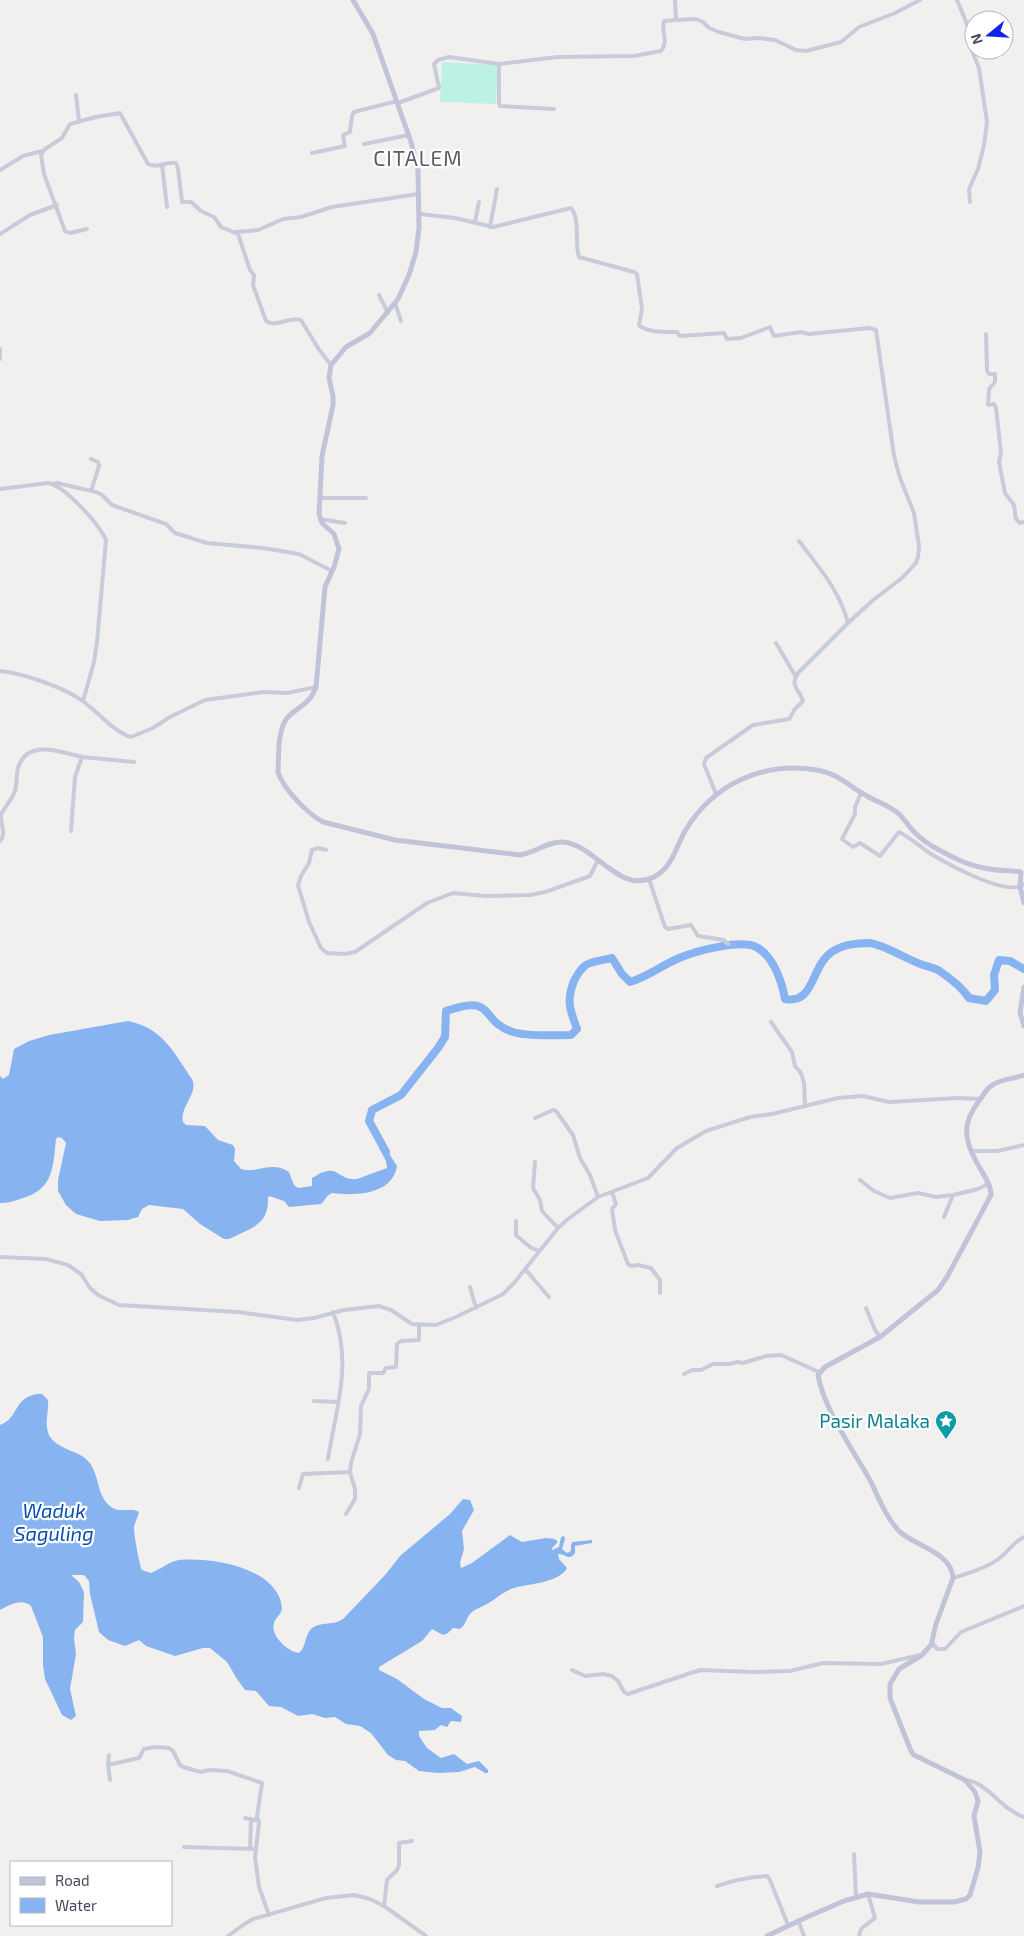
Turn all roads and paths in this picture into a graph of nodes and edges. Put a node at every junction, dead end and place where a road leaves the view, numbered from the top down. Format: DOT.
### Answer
graph roads {
  1 [pos="353,0"];
  2 [pos="675,0"];
  3 [pos="920,0"];
  4 [pos="957,0"];
  5 [pos="676,20"];
  6 [pos="499,64"];
  7 [pos="76,95"];
  8 [pos="398,102"];
  9 [pos="554,109"];
  10 [pos="79,121"];
  11 [pos="409,135"];
  12 [pos="364,144"];
  13 [pos="42,151"];
  14 [pos="312,153"];
  15 [pos="162,165"];
  16 [pos="0,170"];
  17 [pos="497,189"];
  18 [pos="418,194"];
  19 [pos="479,202"];
  20 [pos="970,202"];
  21 [pos="57,205"];
  22 [pos="168,207"];
  23 [pos="419,214"];
  24 [pos="475,222"];
  25 [pos="490,227"];
  26 [pos="87,230"];
  27 [pos="236,232"];
  28 [pos="0,234"];
  29 [pos="379,295"];
  30 [pos="395,303"];
  31 [pos="388,313"];
  32 [pos="402,321"];
  33 [pos="986,334"];
  34 [pos="0,349"];
  35 [pos="0,359"];
  36 [pos="330,365"];
  37 [pos="91,459"];
  38 [pos="54,484"];
  39 [pos="0,489"];
  40 [pos="92,491"];
  41 [pos="320,498"];
  42 [pos="366,498"];
  43 [pos="320,520"];
  44 [pos="1024,522"];
  45 [pos="344,523"];
  46 [pos="799,541"];
  47 [pos="332,571"];
  48 [pos="848,623"];
  49 [pos="776,643"];
  50 [pos="0,671"];
  51 [pos="796,677"];
  52 [pos="316,687"];
  53 [pos="83,701"];
  54 [pos="82,757"];
  55 [pos="134,762"];
  56 [pos="861,793"];
  57 [pos="716,794"];
  58 [pos="71,830"];
  59 [pos="0,841"];
  60 [pos="326,850"];
  61 [pos="598,860"];
  62 [pos="1024,866"];
  63 [pos="1021,872"];
  64 [pos="649,879"];
  65 [pos="1022,886"];
  66 [pos="1024,903"];
  67 [pos="728,944"];
  68 [pos="1024,987"];
  69 [pos="771,1022"];
  70 [pos="1024,1026"];
  71 [pos="1024,1075"];
  72 [pos="980,1099"];
  73 [pos="805,1105"];
  74 [pos="535,1118"];
  75 [pos="1024,1145"];
  76 [pos="971,1151"];
  77 [pos="535,1162"];
  78 [pos="860,1180"];
  79 [pos="988,1184"];
  80 [pos="612,1192"];
  81 [pos="953,1195"];
  82 [pos="598,1197"];
  83 [pos="944,1217"];
  84 [pos="516,1221"];
  85 [pos="558,1228"];
  86 [pos="540,1251"];
  87 [pos="0,1257"];
  88 [pos="526,1269"];
  89 [pos="470,1287"];
  90 [pos="660,1292"];
  91 [pos="549,1297"];
  92 [pos="476,1308"];
  93 [pos="866,1308"];
  94 [pos="333,1312"];
  95 [pos="419,1326"];
  96 [pos="880,1337"];
  97 [pos="819,1372"];
  98 [pos="684,1374"];
  99 [pos="314,1401"];
  100 [pos="338,1402"];
  101 [pos="328,1459"];
  102 [pos="350,1472"];
  103 [pos="299,1488"];
  104 [pos="346,1514"];
  105 [pos="1024,1537"];
  106 [pos="953,1578"];
  107 [pos="1024,1606"];
  108 [pos="932,1642"];
  109 [pos="922,1655"];
  110 [pos="572,1670"];
  111 [pos="109,1755"];
  112 [pos="108,1765"];
  113 [pos="110,1780"];
  114 [pos="965,1780"];
  115 [pos="1024,1817"];
  116 [pos="245,1818"];
  117 [pos="251,1819"];
  118 [pos="258,1820"];
  119 [pos="412,1841"];
  120 [pos="184,1847"];
  121 [pos="253,1849"];
  122 [pos="854,1854"];
  123 [pos="717,1886"];
  124 [pos="868,1894"];
  125 [pos="856,1897"];
  126 [pos="384,1906"];
  127 [pos="269,1915"];
  128 [pos="798,1920"];
  129 [pos="788,1925"];
  130 [pos="228,1936"];
  131 [pos="426,1936"];
  132 [pos="767,1936"];
  133 [pos="804,1936"];
  134 [pos="859,1936"];
  1 -- 8 [label="main road"];
  2 -- 5 [label="street"];
  3 -- 5 [label="street"];
  4 -- 20 [label="street"];
  5 -- 6 [label="street"];
  6 -- 8 [label="street"];
  6 -- 9 [label="street"];
  7 -- 10 [label="street"];
  8 -- 11 [label="main road"];
  8 -- 14 [label="street"];
  10 -- 13 [label="street"];
  10 -- 15 [label="street"];
  11 -- 12 [label="street"];
  11 -- 18 [label="main road"];
  13 -- 16 [label="street"];
  13 -- 21 [label="street"];
  15 -- 22 [label="street"];
  15 -- 27 [label="street"];
  17 -- 25 [label="street"];
  18 -- 23 [label="main road"];
  18 -- 27 [label="street"];
  19 -- 24 [label="street"];
  21 -- 26 [label="street"];
  21 -- 28 [label="street"];
  23 -- 24 [label="street"];
  23 -- 30 [label="main road"];
  24 -- 25 [label="street"];
  25 -- 48 [label="street"];
  27 -- 36 [label="street"];
  29 -- 31 [label="street"];
  30 -- 31 [label="main road"];
  30 -- 32 [label="street"];
  31 -- 36 [label="main road"];
  33 -- 44 [label="street"];
  34 -- 35 [label="street"];
  36 -- 41 [label="main road"];
  37 -- 40 [label="street"];
  38 -- 39 [label="street"];
  38 -- 40 [label="street"];
  38 -- 53 [label="street"];
  40 -- 47 [label="street"];
  41 -- 42 [label="street"];
  41 -- 43 [label="main road"];
  43 -- 45 [label="street"];
  43 -- 47 [label="main road"];
  46 -- 48 [label="street"];
  47 -- 52 [label="main road"];
  48 -- 51 [label="street"];
  49 -- 51 [label="street"];
  50 -- 53 [label="street"];
  51 -- 57 [label="street"];
  52 -- 53 [label="street"];
  52 -- 61 [label="main road"];
  54 -- 55 [label="street"];
  54 -- 58 [label="street"];
  54 -- 59 [label="street"];
  56 -- 57 [label="main road"];
  56 -- 63 [label="main road"];
  56 -- 65 [label="street"];
  57 -- 64 [label="main road"];
  60 -- 61 [label="street"];
  61 -- 64 [label="main road"];
  62 -- 63 [label="street"];
  63 -- 65 [label="main road"];
  64 -- 67 [label="street"];
  65 -- 66 [label="main road"];
  68 -- 70 [label="main road"];
  69 -- 73 [label="street"];
  71 -- 72 [label="main road"];
  72 -- 73 [label="street"];
  72 -- 76 [label="main road"];
  73 -- 80 [label="street"];
  74 -- 82 [label="street"];
  75 -- 76 [label="street"];
  76 -- 79 [label="main road"];
  77 -- 85 [label="street"];
  78 -- 81 [label="street"];
  79 -- 81 [label="street"];
  79 -- 96 [label="main road"];
  80 -- 82 [label="street"];
  80 -- 90 [label="street"];
  81 -- 83 [label="street"];
  82 -- 85 [label="street"];
  84 -- 86 [label="street"];
  85 -- 86 [label="street"];
  86 -- 88 [label="street"];
  87 -- 94 [label="street"];
  88 -- 91 [label="street"];
  88 -- 92 [label="street"];
  89 -- 92 [label="street"];
  92 -- 95 [label="street"];
  93 -- 96 [label="street"];
  94 -- 95 [label="street"];
  94 -- 100 [label="street"];
  95 -- 102 [label="street"];
  96 -- 97 [label="main road"];
  97 -- 98 [label="street"];
  97 -- 106 [label="main road"];
  99 -- 100 [label="street"];
  100 -- 101 [label="street"];
  102 -- 103 [label="street"];
  102 -- 104 [label="street"];
  105 -- 106 [label="street"];
  106 -- 108 [label="main road"];
  107 -- 108 [label="street"];
  108 -- 109 [label="main road"];
  109 -- 110 [label="street"];
  109 -- 114 [label="main road"];
  111 -- 112 [label="street"];
  112 -- 113 [label="street"];
  112 -- 118 [label="street"];
  114 -- 115 [label="street"];
  114 -- 124 [label="main road"];
  116 -- 117 [label="street"];
  117 -- 118 [label="street"];
  117 -- 121 [label="street"];
  118 -- 121 [label="street"];
  119 -- 126 [label="street"];
  120 -- 121 [label="street"];
  121 -- 127 [label="street"];
  122 -- 125 [label="street"];
  123 -- 129 [label="street"];
  124 -- 125 [label="main road"];
  124 -- 134 [label="street"];
  125 -- 128 [label="main road"];
  126 -- 127 [label="street"];
  126 -- 131 [label="street"];
  127 -- 130 [label="street"];
  128 -- 129 [label="main road"];
  128 -- 133 [label="street"];
  129 -- 132 [label="main road"];
}
